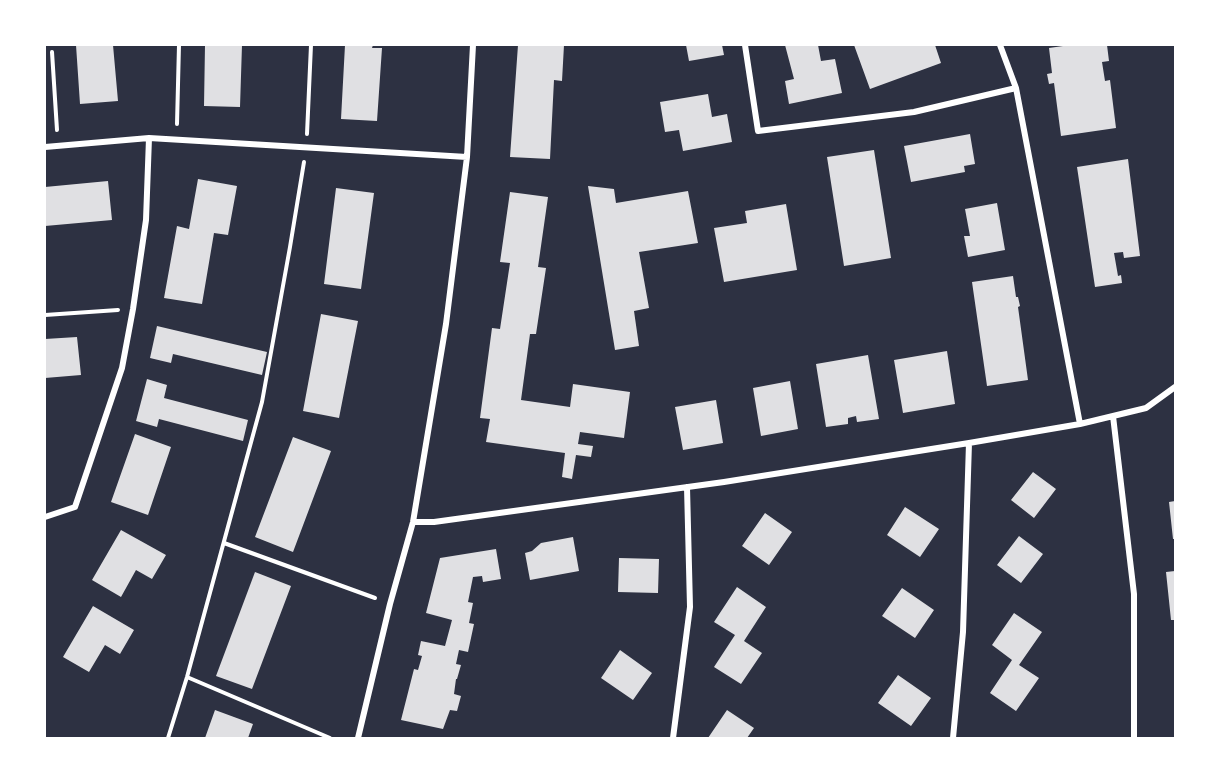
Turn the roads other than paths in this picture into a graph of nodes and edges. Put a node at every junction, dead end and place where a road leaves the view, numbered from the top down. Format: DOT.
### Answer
graph roads {
  1 [pos="473,45"];
  2 [pos="745,45"];
  3 [pos="1000,45"];
  4 [pos="1016,88"];
  5 [pos="150,138"];
  6 [pos="45,147"];
  7 [pos="467,158"];
  8 [pos="1175,387"];
  9 [pos="1113,416"];
  10 [pos="1080,424"];
  11 [pos="969,443"];
  12 [pos="687,487"];
  13 [pos="45,517"];
  14 [pos="413,522"];
  15 [pos="358,738"];
  16 [pos="673,738"];
  17 [pos="953,738"];
  18 [pos="1134,738"];
  1 -- 7 [label="street"];
  2 -- 4 [label="street"];
  3 -- 4 [label="street"];
  4 -- 10 [label="street"];
  5 -- 6 [label="street"];
  5 -- 7 [label="street"];
  5 -- 13 [label="street"];
  7 -- 14 [label="street"];
  8 -- 9 [label="street"];
  9 -- 10 [label="street"];
  9 -- 18 [label="street"];
  10 -- 11 [label="street"];
  11 -- 12 [label="street"];
  11 -- 17 [label="street"];
  12 -- 14 [label="street"];
  12 -- 16 [label="street"];
  14 -- 15 [label="street"];
}
